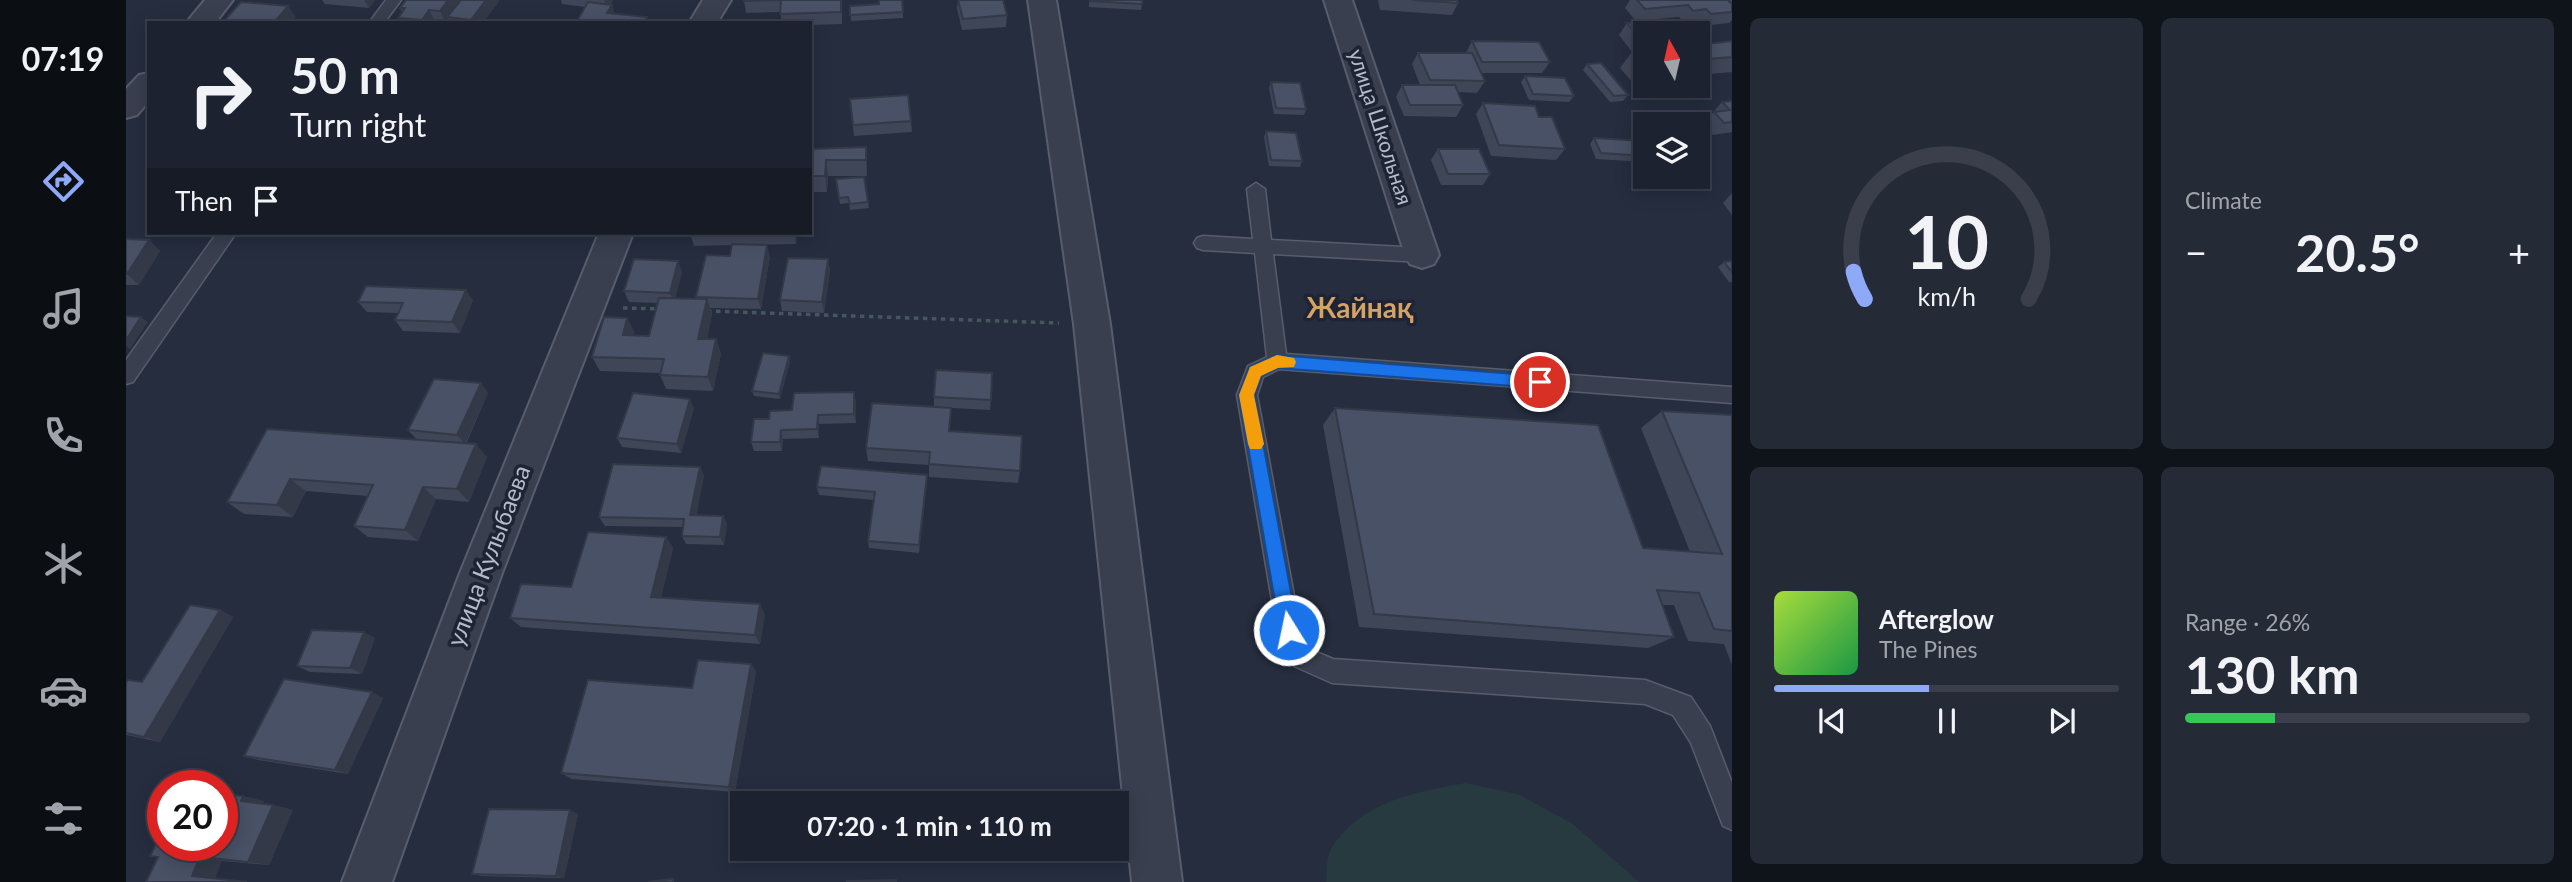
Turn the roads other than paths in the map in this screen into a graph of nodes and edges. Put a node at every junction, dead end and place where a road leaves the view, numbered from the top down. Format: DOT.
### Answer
graph roads {
  1 [pos="219,0"];
  2 [pos="394,0"];
  3 [pos="717,0"];
  4 [pos="1042,0"];
  5 [pos="1338,0"];
  6 [pos="202,21"];
  7 [pos="378,21"];
  8 [pos="704,21"];
  9 [pos="147,84"];
  10 [pos="126,108"];
  11 [pos="1256,190"];
  12 [pos="226,235"];
  13 [pos="615,235"];
  14 [pos="1203,243"];
  15 [pos="1265,246"];
  16 [pos="1422,254"];
  17 [pos="1277,362"];
  18 [pos="126,376"];
  19 [pos="1732,395"];
  20 [pos="1732,817"];
  21 [pos="367,882"];
  22 [pos="1157,882"];
  1 -- 6 [label="street"];
  2 -- 7 [label="lane"];
  3 -- 8 [label="street"];
  4 -- 22 [label="street"];
  5 -- 16 [label="street, улица Школьная"];
  9 -- 10 [label="street"];
  11 -- 15 [label="lane"];
  12 -- 18 [label="lane"];
  13 -- 21 [label="street, улица Кулыбаева"];
  14 -- 15 [label="lane"];
  15 -- 16 [label="lane"];
  15 -- 17 [label="lane"];
  17 -- 19 [label="lane"];
  17 -- 20 [label="lane"];
}
